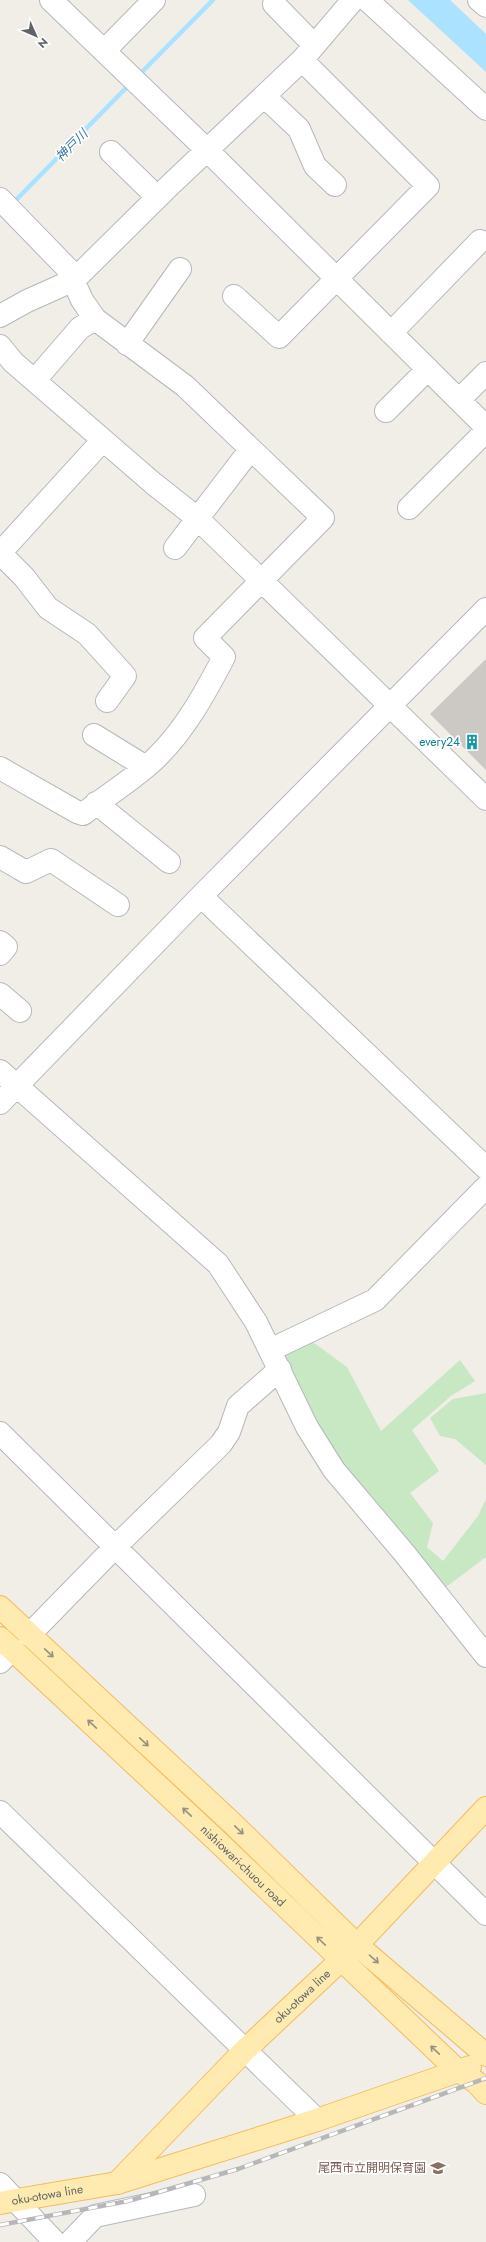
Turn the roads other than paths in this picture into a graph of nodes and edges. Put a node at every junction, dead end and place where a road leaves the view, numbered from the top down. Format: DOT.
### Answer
graph roads {
  1 [pos="51,0"];
  2 [pos="154,0"];
  3 [pos="353,0"];
  4 [pos="367,0"];
  5 [pos="479,0"];
  6 [pos="274,4"];
  7 [pos="486,6"];
  8 [pos="104,51"];
  9 [pos="308,52"];
  10 [pos="264,96"];
  11 [pos="486,109"];
  12 [pos="207,150"];
  13 [pos="111,152"];
  14 [pos="336,185"];
  15 [pos="157,197"];
  16 [pos="0,199"];
  17 [pos="480,241"];
  18 [pos="180,269"];
  19 [pos="337,279"];
  20 [pos="74,280"];
  21 [pos="234,296"];
  22 [pos="0,316"];
  23 [pos="95,319"];
  24 [pos="391,332"];
  25 [pos="127,344"];
  26 [pos="0,346"];
  27 [pos="428,369"];
  28 [pos="486,373"];
  29 [pos="34,380"];
  30 [pos="459,400"];
  31 [pos="386,411"];
  32 [pos="486,427"];
  33 [pos="486,431"];
  34 [pos="103,440"];
  35 [pos="250,450"];
  36 [pos="409,508"];
  37 [pos="197,518"];
  38 [pos="175,548"];
  39 [pos="0,553"];
  40 [pos="263,580"];
  41 [pos="486,610"];
  42 [pos="107,701"];
  43 [pos="391,707"];
  44 [pos="94,735"];
  45 [pos="146,766"];
  46 [pos="0,768"];
  47 [pos="486,798"];
  48 [pos="96,804"];
  49 [pos="0,857"];
  50 [pos="169,862"];
  51 [pos="202,896"];
  52 [pos="118,905"];
  53 [pos="0,942"];
  54 [pos="0,954"];
  55 [pos="0,994"];
  56 [pos="20,1011"];
  57 [pos="0,1071"];
  58 [pos="17,1086"];
  59 [pos="0,1103"];
  60 [pos="486,1168"];
  61 [pos="486,1188"];
  62 [pos="270,1350"];
  63 [pos="280,1370"];
  64 [pos="0,1433"];
  65 [pos="115,1547"];
  66 [pos="0,1607"];
  67 [pos="29,1636"];
  68 [pos="4,1650"];
  69 [pos="486,1656"];
  70 [pos="486,1808"];
  71 [pos="0,1812"];
  72 [pos="433,1864"];
  73 [pos="486,1914"];
  74 [pos="357,1945"];
  75 [pos="341,1960"];
  76 [pos="245,2050"];
  77 [pos="486,2055"];
  78 [pos="486,2062"];
  79 [pos="457,2070"];
  80 [pos="486,2093"];
  81 [pos="316,2120"];
  82 [pos="118,2183"];
  83 [pos="0,2184"];
  84 [pos="194,2195"];
  85 [pos="8,2201"];
  86 [pos="48,2239"];
  87 [pos="70,2242"];
  1 -- 8 [label="street"];
  2 -- 8 [label="street"];
  3 -- 9 [label="street"];
  4 -- 11 [label="street"];
  5 -- 7 [label="street"];
  6 -- 9 [label="street"];
  8 -- 12 [label="street"];
  9 -- 10 [label="street"];
  9 -- 19 [label="street"];
  10 -- 12 [label="street"];
  10 -- 14 [label="street"];
  12 -- 15 [label="street"];
  12 -- 19 [label="street"];
  13 -- 15 [label="street"];
  15 -- 20 [label="street"];
  16 -- 20 [label="street"];
  17 -- 24 [label="street"];
  18 -- 25 [label="street"];
  19 -- 21 [label="street"];
  19 -- 24 [label="street"];
  20 -- 22 [label="street"];
  20 -- 23 [label="street"];
  23 -- 25 [label="street"];
  23 -- 29 [label="street"];
  24 -- 27 [label="street"];
  25 -- 35 [label="street"];
  26 -- 29 [label="street"];
  27 -- 30 [label="street"];
  27 -- 31 [label="street"];
  28 -- 30 [label="street"];
  29 -- 34 [label="street"];
  30 -- 32 [label="street"];
  33 -- 36 [label="street"];
  34 -- 37 [label="street"];
  34 -- 39 [label="street"];
  35 -- 37 [label="street"];
  35 -- 40 [label="street"];
  37 -- 38 [label="street"];
  37 -- 40 [label="street"];
  39 -- 42 [label="street"];
  40 -- 43 [label="street"];
  40 -- 45 [label="street"];
  41 -- 43 [label="street"];
  43 -- 47 [label="street"];
  43 -- 51 [label="street"];
  44 -- 45 [label="street"];
  45 -- 48 [label="street"];
  46 -- 48 [label="street"];
  48 -- 50 [label="street"];
  49 -- 52 [label="street"];
  51 -- 58 [label="street"];
  51 -- 60 [label="street"];
  53 -- 54 [label="street"];
  55 -- 56 [label="street"];
  57 -- 58 [label="street"];
  58 -- 59 [label="street"];
  58 -- 62 [label="street"];
  61 -- 62 [label="street"];
  62 -- 63 [label="street"];
  63 -- 65 [label="street"];
  63 -- 69 [label="street"];
  64 -- 65 [label="street"];
  65 -- 67 [label="street"];
  65 -- 72 [label="street"];
  66 -- 67 [label="main road, nishiowari-chuou road"];
  67 -- 74 [label="main road, nishiowari-chuou road, one-way"];
  75 -- 68 [label="main road, nishiowari-chuou road, one-way"];
  70 -- 72 [label="main road, oku-otowa line"];
  71 -- 76 [label="street"];
  72 -- 73 [label="street"];
  72 -- 74 [label="main road, oku-otowa line"];
  74 -- 75 [label="main road, oku-otowa line"];
  74 -- 77 [label="main road, nishiowari-chuou road, one-way"];
  75 -- 76 [label="main road, oku-otowa line"];
  79 -- 75 [label="main road, nishiowari-chuou road, one-way"];
  76 -- 81 [label="street"];
  76 -- 82 [label="main road, oku-otowa line"];
  78 -- 79 [label="main road, oku-otowa line"];
  79 -- 80 [label="main road, nishiowari-chuou road"];
  79 -- 81 [label="main road, oku-otowa line"];
  81 -- 82 [label="main road, oku-otowa line"];
  82 -- 85 [label="main road, oku-otowa line"];
  83 -- 85 [label="street"];
  84 -- 87 [label="street"];
  85 -- 86 [label="street"];
}
